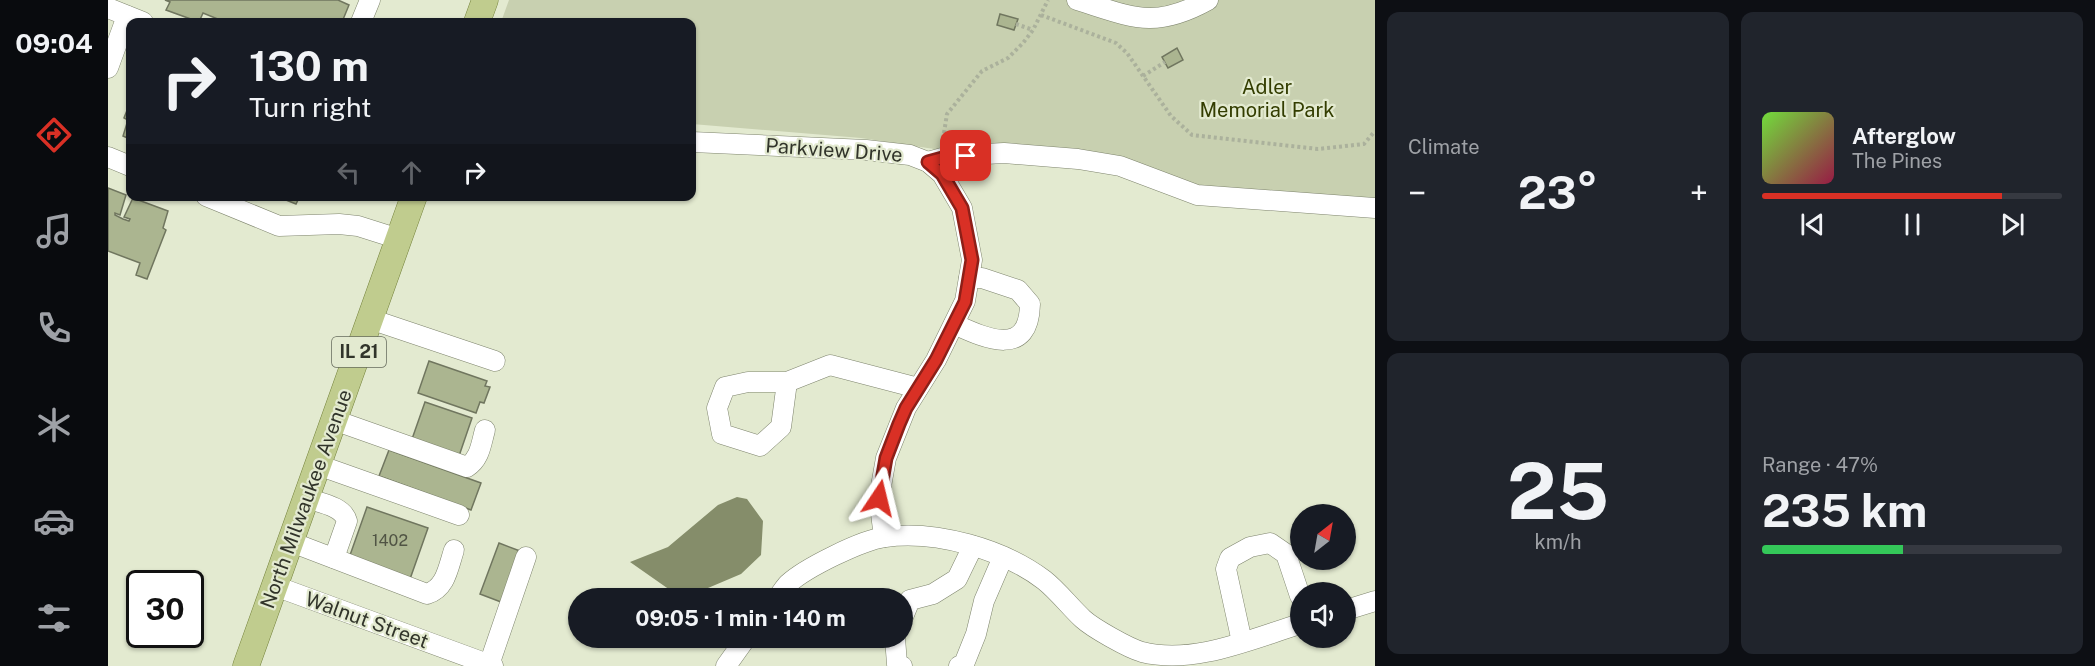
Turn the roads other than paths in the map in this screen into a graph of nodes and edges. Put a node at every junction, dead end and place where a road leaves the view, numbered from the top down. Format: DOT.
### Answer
graph roads {
  1 [pos="370,0"];
  2 [pos="485,0"];
  3 [pos="1077,0"];
  4 [pos="1208,0"];
  5 [pos="108,8"];
  6 [pos="133,18"];
  7 [pos="363,18"];
  8 [pos="478,18"];
  9 [pos="126,35"];
  10 [pos="108,68"];
  11 [pos="696,141"];
  12 [pos="108,157"];
  13 [pos="928,162"];
  14 [pos="126,164"];
  15 [pos="219,201"];
  16 [pos="412,201"];
  17 [pos="1375,207"];
  18 [pos="399,239"];
  19 [pos="969,278"];
  20 [pos="370,319"];
  21 [pos="954,324"];
  22 [pos="495,361"];
  23 [pos="787,382"];
  24 [pos="918,388"];
  25 [pos="334,420"];
  26 [pos="485,430"];
  27 [pos="318,465"];
  28 [pos="306,498"];
  29 [pos="459,515"];
  30 [pos="884,537"];
  31 [pos="291,542"];
  32 [pos="974,546"];
  33 [pos="454,550"];
  34 [pos="526,557"];
  35 [pos="1003,557"];
  36 [pos="334,558"];
  37 [pos="1295,582"];
  38 [pos="275,586"];
  39 [pos="785,588"];
  40 [pos="913,599"];
  41 [pos="1375,601"];
  42 [pos="1356,607"];
  43 [pos="1290,627"];
  44 [pos="1242,642"];
  45 [pos="739,648"];
  46 [pos="896,648"];
  47 [pos="1149,660"];
  48 [pos="489,665"];
  49 [pos="246,666"];
  50 [pos="726,666"];
  51 [pos="902,666"];
  52 [pos="959,666"];
  1 -- 7 [label="street"];
  2 -- 8 [label="main road"];
  3 -- 4 [label="street"];
  5 -- 6 [label="street"];
  9 -- 10 [label="street"];
  11 -- 13 [label="street, Parkview Drive"];
  12 -- 14 [label="street"];
  13 -- 17 [label="street"];
  13 -- 19 [label="street, Parkview Drive"];
  15 -- 18 [label="street"];
  16 -- 18 [label="main road, North Milwaukee Avenue / IL 21"];
  18 -- 20 [label="main road, North Milwaukee Avenue / IL 21"];
  19 -- 21 [label="street, Parkview Drive"];
  19 -- 21 [label="street"];
  20 -- 22 [label="street"];
  20 -- 25 [label="main road, North Milwaukee Avenue / IL 21"];
  21 -- 24 [label="street, Parkview Drive"];
  23 -- 24 [label="street"];
  24 -- 30 [label="street, Parkview Drive"];
  25 -- 26 [label="street"];
  25 -- 27 [label="main road, North Milwaukee Avenue / IL 21"];
  27 -- 28 [label="main road, North Milwaukee Avenue / IL 21"];
  27 -- 29 [label="street"];
  28 -- 31 [label="main road, North Milwaukee Avenue / IL 21"];
  28 -- 36 [label="street"];
  30 -- 32 [label="street"];
  30 -- 39 [label="street"];
  31 -- 36 [label="street"];
  31 -- 38 [label="main road, North Milwaukee Avenue / IL 21"];
  32 -- 35 [label="street"];
  32 -- 40 [label="street"];
  33 -- 36 [label="street"];
  34 -- 48 [label="street"];
  35 -- 47 [label="street"];
  35 -- 52 [label="street"];
  37 -- 44 [label="street"];
  38 -- 48 [label="street, Walnut Street"];
  38 -- 49 [label="main road, North Milwaukee Avenue / IL 21"];
  41 -- 42 [label="street"];
  43 -- 44 [label="street"];
  44 -- 47 [label="street"];
  45 -- 50 [label="street"];
  46 -- 51 [label="street"];
}
